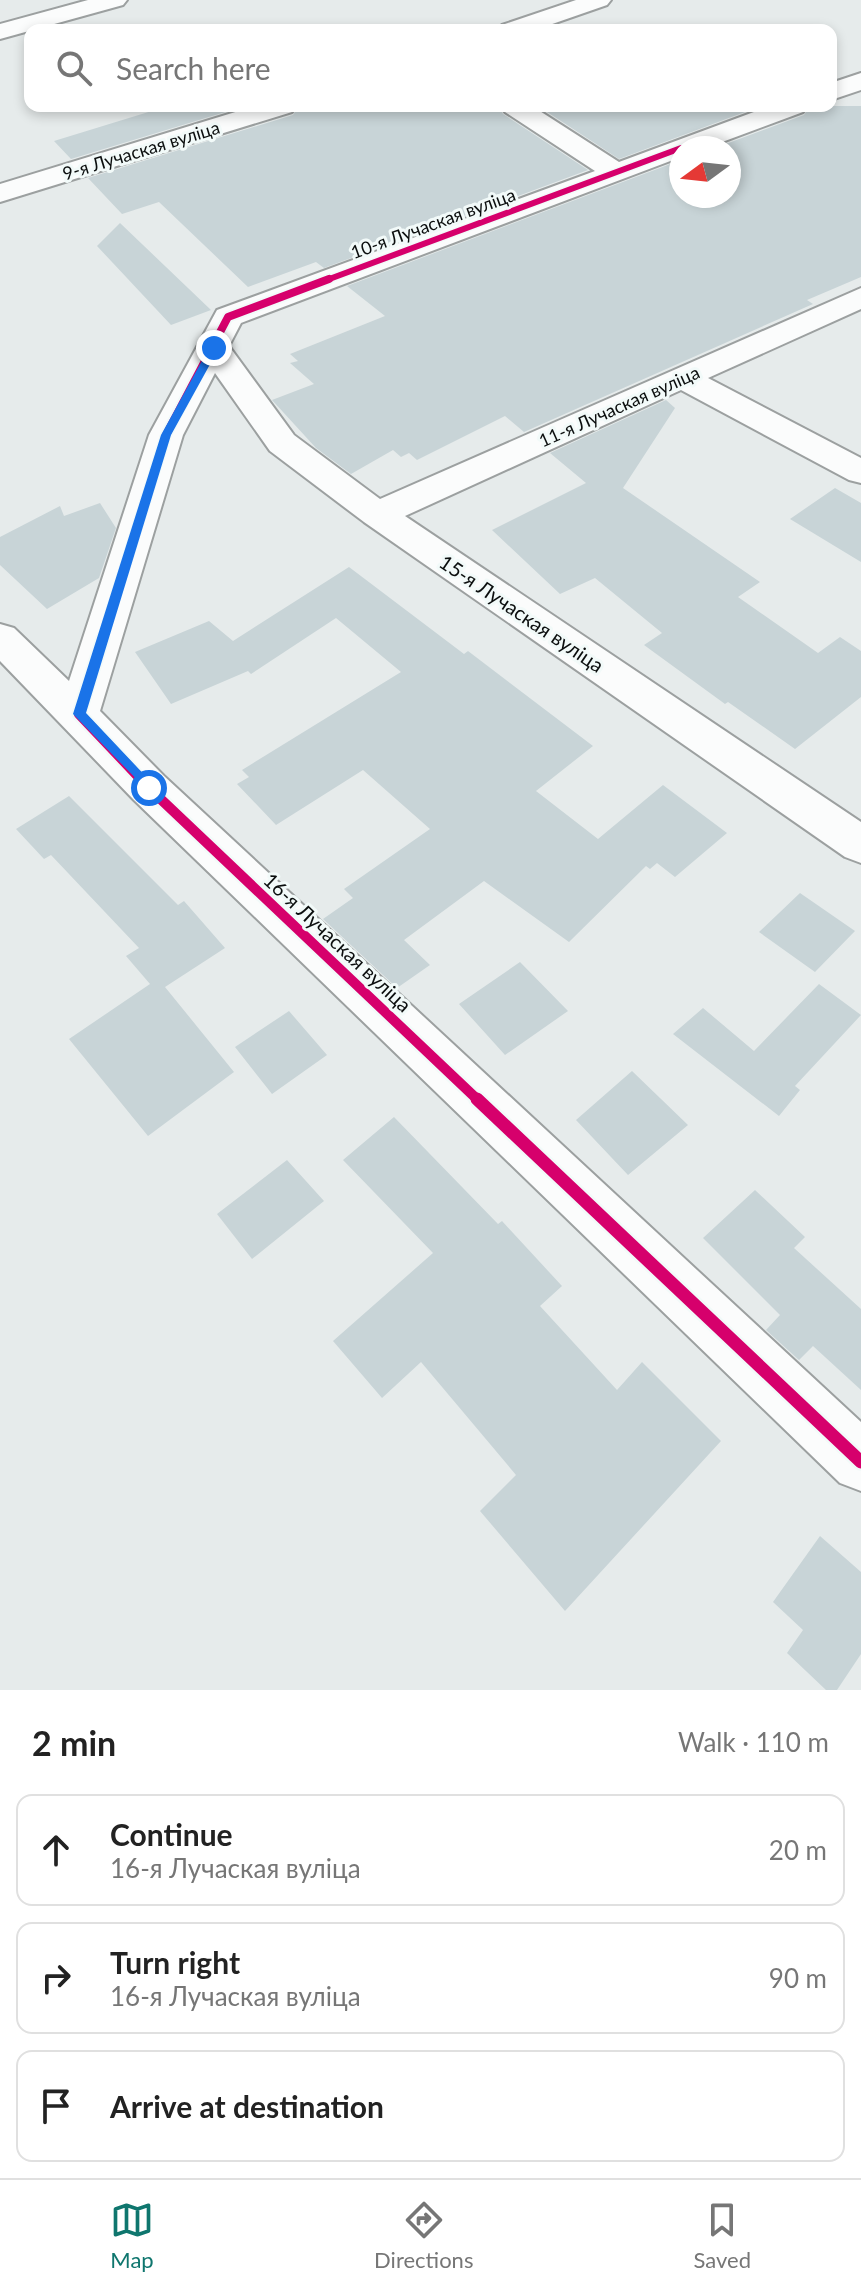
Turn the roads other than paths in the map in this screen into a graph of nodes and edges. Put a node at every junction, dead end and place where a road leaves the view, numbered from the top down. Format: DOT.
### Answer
graph roads {
  1 [pos="115,0"];
  2 [pos="599,0"];
  3 [pos="29,24"];
  4 [pos="529,24"];
  5 [pos="24,25"];
  6 [pos="0,32"];
  7 [pos="861,81"];
  8 [pos="837,90"];
  9 [pos="263,112"];
  10 [pos="523,112"];
  11 [pos="778,112"];
  12 [pos="713,136"];
  13 [pos="669,152"];
  14 [pos="616,172"];
  15 [pos="0,193"];
  16 [pos="861,297"];
  17 [pos="214,348"];
  18 [pos="683,378"];
  19 [pos="861,472"];
  20 [pos="377,514"];
  21 [pos="0,638"];
  22 [pos="79,714"];
  23 [pos="861,845"];
  24 [pos="861,1462"];
  1 -- 3 [label="street"];
  2 -- 4 [label="street"];
  5 -- 6 [label="street"];
  7 -- 8 [label="street"];
  9 -- 15 [label="street, 9-я Лучаская вуліца"];
  10 -- 14 [label="street"];
  11 -- 12 [label="street, 10-я Лучаская вуліца"];
  13 -- 14 [label="street, 10-я Лучаская вуліца"];
  14 -- 17 [label="street, 10-я Лучаская вуліца"];
  16 -- 18 [label="street, 11-я Лучаская вуліца"];
  17 -- 20 [label="street, 15-я Лучаская вуліца"];
  17 -- 22 [label="street"];
  18 -- 19 [label="street"];
  18 -- 20 [label="street, 11-я Лучаская вуліца"];
  20 -- 23 [label="street, 15-я Лучаская вуліца"];
  21 -- 22 [label="street, 16-я Лучаская вуліца"];
  22 -- 24 [label="street, 16-я Лучаская вуліца"];
}
